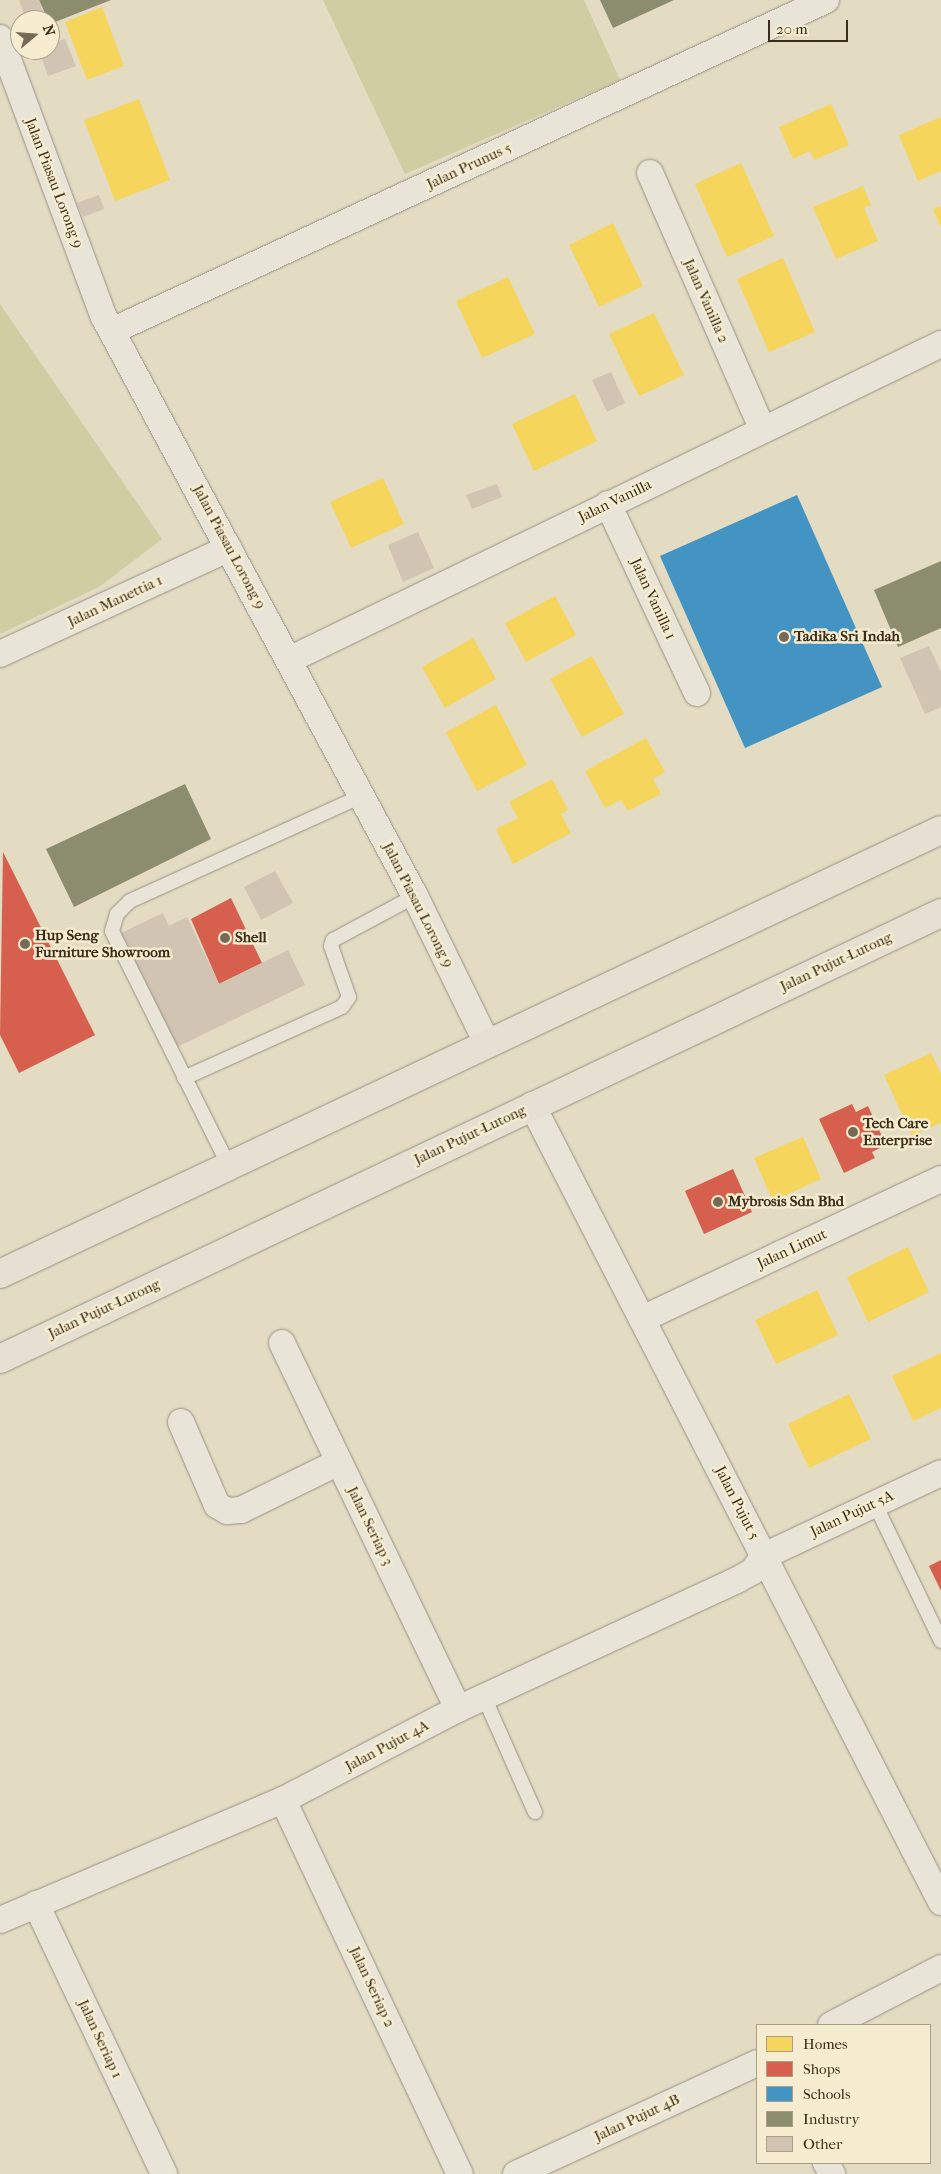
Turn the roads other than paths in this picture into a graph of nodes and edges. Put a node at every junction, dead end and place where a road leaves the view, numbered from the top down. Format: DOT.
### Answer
graph roads {
  1 [pos="826,0"];
  2 [pos="0,38"];
  3 [pos="650,173"];
  4 [pos="112,332"];
  5 [pos="941,344"];
  6 [pos="762,428"];
  7 [pos="608,504"];
  8 [pos="230,548"];
  9 [pos="0,654"];
  10 [pos="290,660"];
  11 [pos="697,693"];
  12 [pos="362,796"];
  13 [pos="941,830"];
  14 [pos="415,896"];
  15 [pos="941,913"];
  16 [pos="487,1043"];
  17 [pos="184,1078"];
  18 [pos="532,1105"];
  19 [pos="228,1164"];
  20 [pos="941,1179"];
  21 [pos="0,1274"];
  22 [pos="642,1319"];
  23 [pos="282,1344"];
  24 [pos="0,1358"];
  25 [pos="181,1422"];
  26 [pos="339,1462"];
  27 [pos="941,1473"];
  28 [pos="875,1504"];
  29 [pos="764,1556"];
  30 [pos="941,1641"];
  31 [pos="484,1697"];
  32 [pos="458,1709"];
  33 [pos="283,1800"];
  34 [pos="535,1812"];
  35 [pos="941,1902"];
  36 [pos="36,1904"];
  37 [pos="0,1920"];
  38 [pos="941,1968"];
  39 [pos="833,2024"];
  40 [pos="756,2063"];
  41 [pos="164,2174"];
  42 [pos="460,2174"];
  43 [pos="516,2174"];
  1 -- 4 [label="street, Jalan Prunus 5"];
  2 -- 4 [label="street, Jalan Piasau Lorong 9"];
  3 -- 6 [label="street, Jalan Vanilla 2"];
  4 -- 8 [label="street, Jalan Piasau Lorong 9"];
  5 -- 6 [label="street, Jalan Vanilla"];
  6 -- 7 [label="street, Jalan Vanilla"];
  7 -- 10 [label="street, Jalan Vanilla"];
  7 -- 11 [label="street, Jalan Vanilla 1"];
  8 -- 9 [label="street, Jalan Manettia 1"];
  8 -- 10 [label="street, Jalan Piasau Lorong 9"];
  10 -- 12 [label="street, Jalan Piasau Lorong 9"];
  12 -- 14 [label="street, Jalan Piasau Lorong 9"];
  12 -- 17 [label="lane"];
  13 -- 16 [label="highway"];
  14 -- 16 [label="street, Jalan Piasau Lorong 9"];
  14 -- 17 [label="lane"];
  15 -- 18 [label="highway, Jalan Pujut-Lutong"];
  16 -- 19 [label="highway"];
  17 -- 19 [label="lane"];
  18 -- 22 [label="street, Jalan Pujut 5"];
  18 -- 24 [label="highway, Jalan Pujut-Lutong"];
  19 -- 21 [label="highway"];
  20 -- 22 [label="street, Jalan Limut"];
  22 -- 29 [label="street, Jalan Pujut 5"];
  23 -- 26 [label="street, Jalan Seriap 3"];
  25 -- 26 [label="street"];
  26 -- 32 [label="street, Jalan Seriap 3"];
  27 -- 28 [label="street, Jalan Pujut 5A"];
  28 -- 29 [label="street, Jalan Pujut 5A"];
  28 -- 30 [label="lane"];
  29 -- 31 [label="street, Jalan Pujut 4A"];
  29 -- 35 [label="street, Jalan Pujut 5"];
  31 -- 32 [label="street, Jalan Pujut 4A"];
  31 -- 34 [label="lane"];
  32 -- 33 [label="street, Jalan Pujut 4A"];
  33 -- 36 [label="street, Jalan Pujut 4A"];
  33 -- 42 [label="street, Jalan Seriap 2"];
  36 -- 37 [label="street, Jalan Pujut 4A"];
  36 -- 41 [label="street, Jalan Seriap 1"];
  38 -- 39 [label="street"];
  40 -- 43 [label="street, Jalan Pujut 4B"];
}
